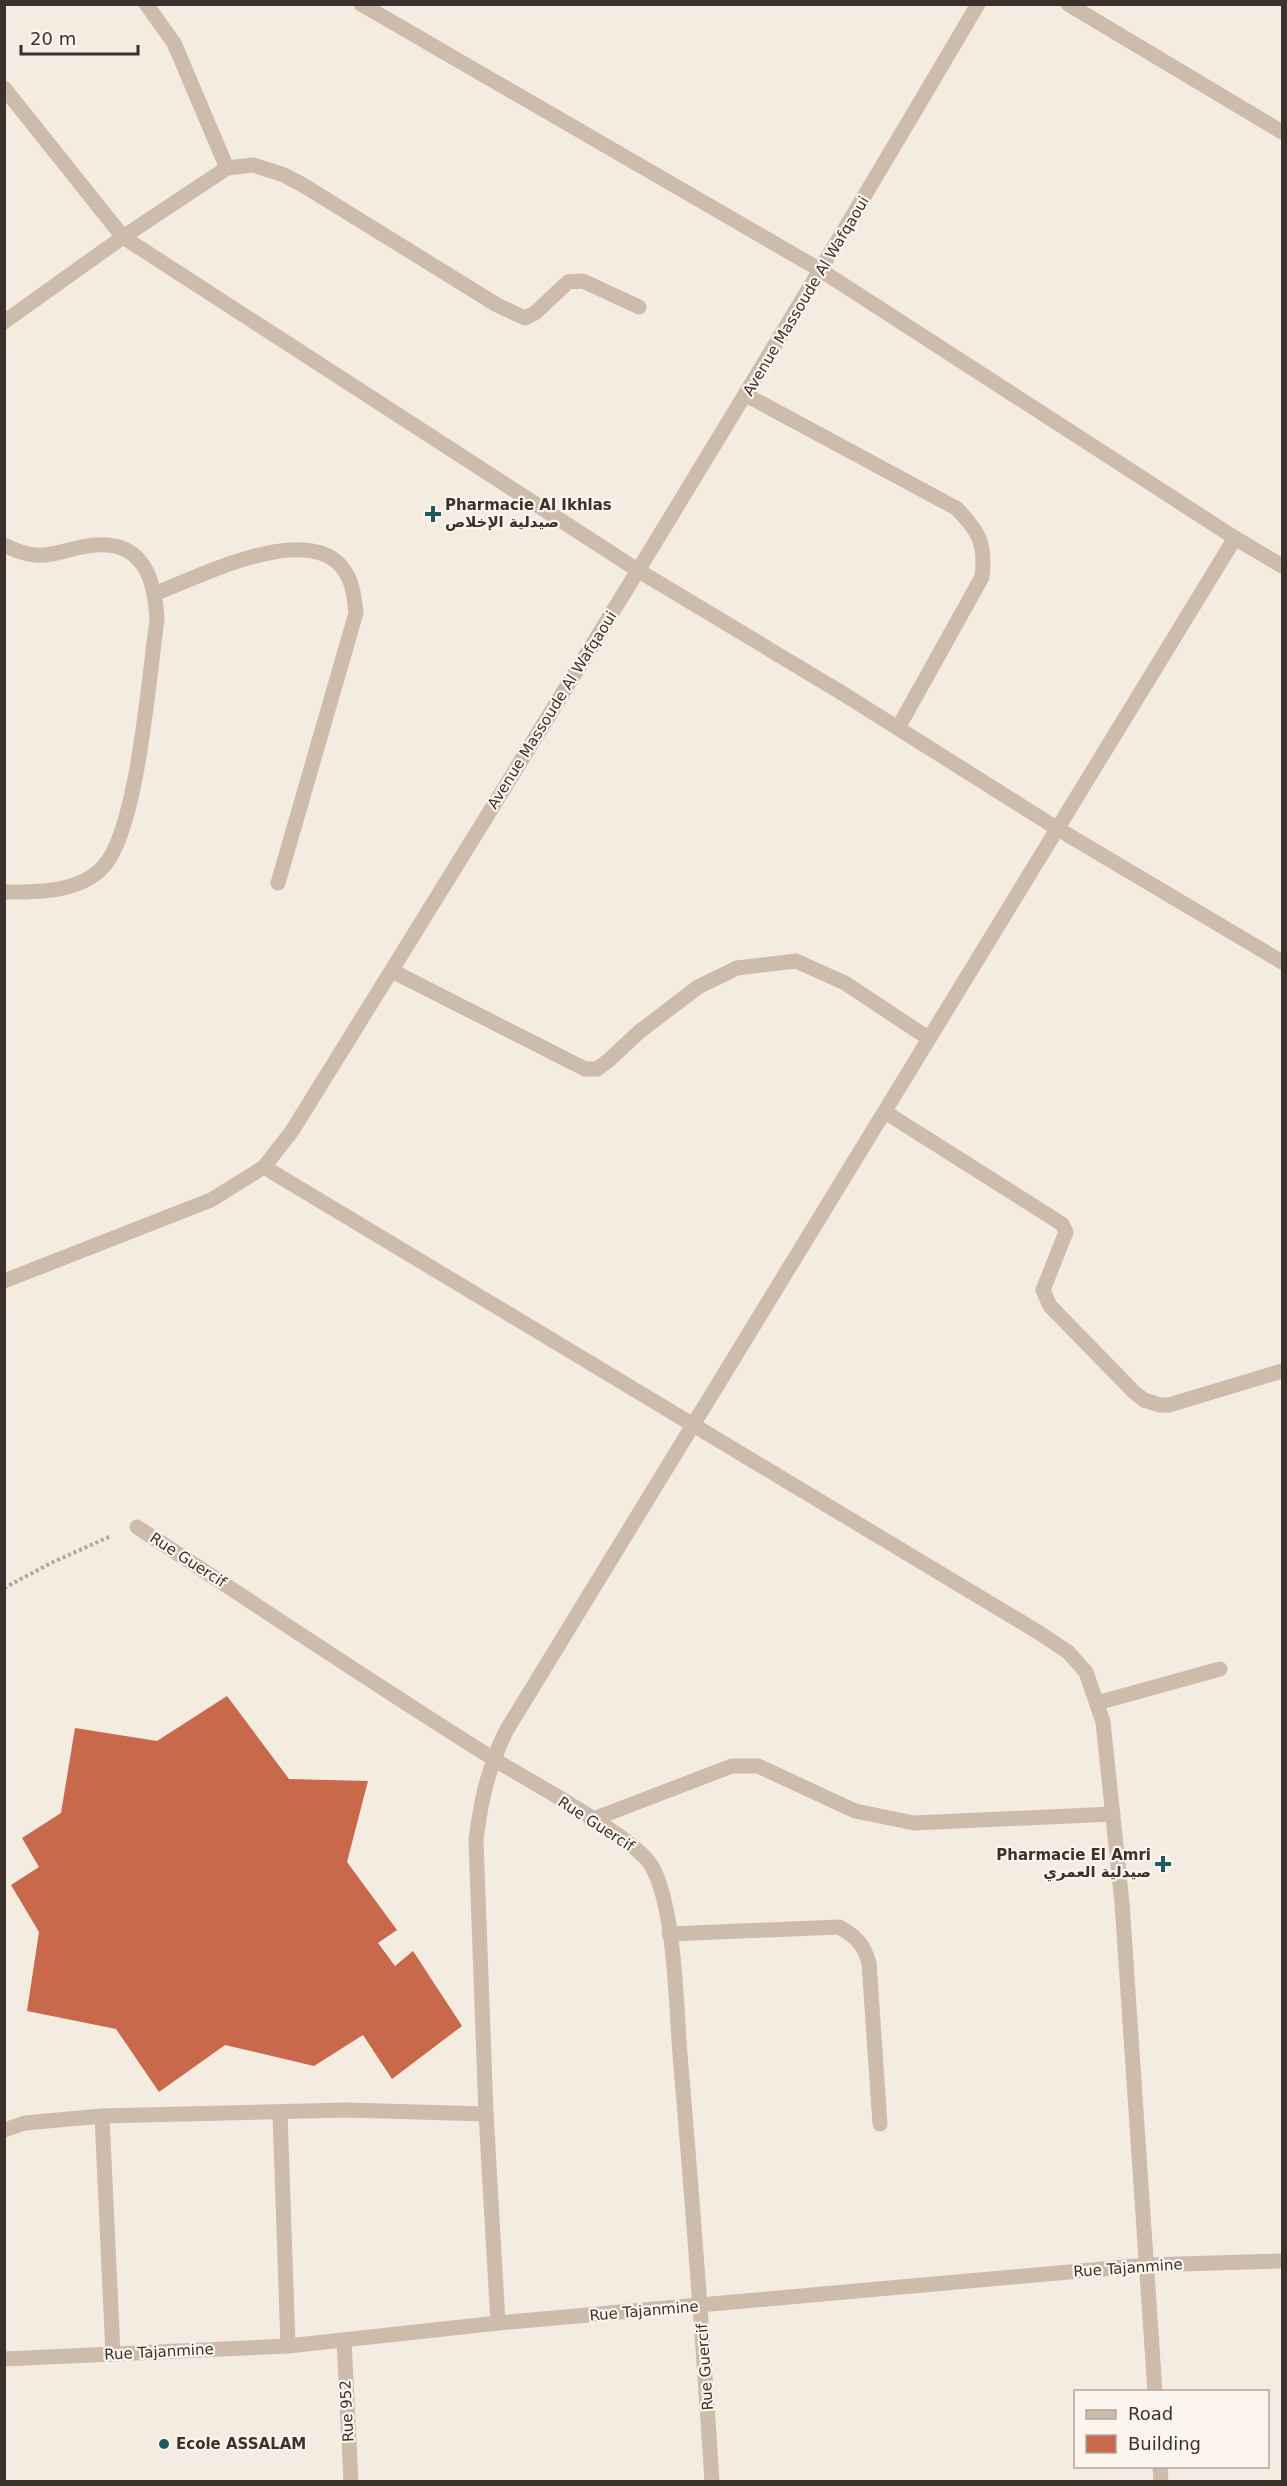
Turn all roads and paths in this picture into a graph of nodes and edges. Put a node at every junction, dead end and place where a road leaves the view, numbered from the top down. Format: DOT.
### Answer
graph roads {
  1 [pos="146,4"];
  2 [pos="361,4"];
  3 [pos="978,4"];
  4 [pos="1068,4"];
  5 [pos="4,87"];
  6 [pos="1280,126"];
  7 [pos="227,168"];
  8 [pos="123,237"];
  9 [pos="822,271"];
  10 [pos="639,307"];
  11 [pos="4,322"];
  12 [pos="746,395"];
  13 [pos="1235,538"];
  14 [pos="4,544"];
  15 [pos="1282,566"];
  16 [pos="639,571"];
  17 [pos="156,593"];
  18 [pos="898,728"];
  19 [pos="1058,829"];
  20 [pos="278,883"];
  21 [pos="4,892"];
  22 [pos="1282,962"];
  23 [pos="392,971"];
  24 [pos="928,1038"];
  25 [pos="885,1112"];
  26 [pos="264,1167"];
  27 [pos="4,1281"];
  28 [pos="1282,1371"];
  29 [pos="696,1424"];
  30 [pos="137,1527"];
  31 [pos="4,1588"];
  32 [pos="1220,1669"];
  33 [pos="1097,1704"];
  34 [pos="493,1759"];
  35 [pos="1113,1814"];
  36 [pos="591,1820"];
  37 [pos="669,1934"];
  38 [pos="280,2113"];
  39 [pos="486,2114"];
  40 [pos="102,2116"];
  41 [pos="880,2124"];
  42 [pos="4,2130"];
  43 [pos="1282,2261"];
  44 [pos="1147,2265"];
  45 [pos="701,2306"];
  46 [pos="498,2324"];
  47 [pos="344,2340"];
  48 [pos="288,2346"];
  49 [pos="113,2354"];
  50 [pos="4,2359"];
  51 [pos="1155,2390"];
  52 [pos="351,2481"];
  53 [pos="712,2481"];
  1 -- 7 [label="street"];
  2 -- 9 [label="street"];
  3 -- 9 [label="street, Avenue Massoude Al Wafqaoui"];
  4 -- 6 [label="street"];
  5 -- 8 [label="street"];
  7 -- 8 [label="street"];
  7 -- 10 [label="street"];
  8 -- 11 [label="street"];
  8 -- 16 [label="street"];
  9 -- 12 [label="street, Avenue Massoude Al Wafqaoui"];
  9 -- 13 [label="street"];
  12 -- 16 [label="street, Avenue Massoude Al Wafqaoui"];
  12 -- 18 [label="street"];
  13 -- 15 [label="street"];
  13 -- 19 [label="street"];
  14 -- 17 [label="street"];
  16 -- 18 [label="street"];
  16 -- 23 [label="street, Avenue Massoude Al Wafqaoui"];
  17 -- 20 [label="street"];
  17 -- 21 [label="street"];
  18 -- 19 [label="street"];
  19 -- 22 [label="street"];
  19 -- 24 [label="street"];
  23 -- 24 [label="street"];
  23 -- 26 [label="street, Avenue Massoude Al Wafqaoui"];
  24 -- 25 [label="street"];
  25 -- 28 [label="street"];
  25 -- 29 [label="street"];
  26 -- 27 [label="street, Avenue Massoude Al Wafqaoui"];
  26 -- 29 [label="street"];
  29 -- 33 [label="street"];
  29 -- 34 [label="street"];
  30 -- 31 [label="path"];
  30 -- 34 [label="street, Rue Guercif"];
  32 -- 33 [label="street"];
  33 -- 35 [label="street"];
  34 -- 36 [label="street, Rue Guercif"];
  34 -- 39 [label="street"];
  35 -- 36 [label="street"];
  35 -- 44 [label="street"];
  36 -- 37 [label="street, Rue Guercif"];
  37 -- 41 [label="street"];
  37 -- 45 [label="street, Rue Guercif"];
  38 -- 39 [label="street"];
  38 -- 40 [label="street"];
  38 -- 48 [label="street"];
  39 -- 46 [label="street"];
  40 -- 42 [label="street"];
  40 -- 49 [label="street"];
  43 -- 44 [label="street, Rue Tajanmine"];
  44 -- 45 [label="street, Rue Tajanmine"];
  44 -- 51 [label="street"];
  45 -- 46 [label="street, Rue Tajanmine"];
  45 -- 53 [label="street, Rue Guercif"];
  46 -- 47 [label="street, Rue Tajanmine"];
  47 -- 48 [label="street, Rue Tajanmine"];
  47 -- 52 [label="street, Rue 952"];
  48 -- 49 [label="street, Rue Tajanmine"];
  49 -- 50 [label="street, Rue Tajanmine"];
}
